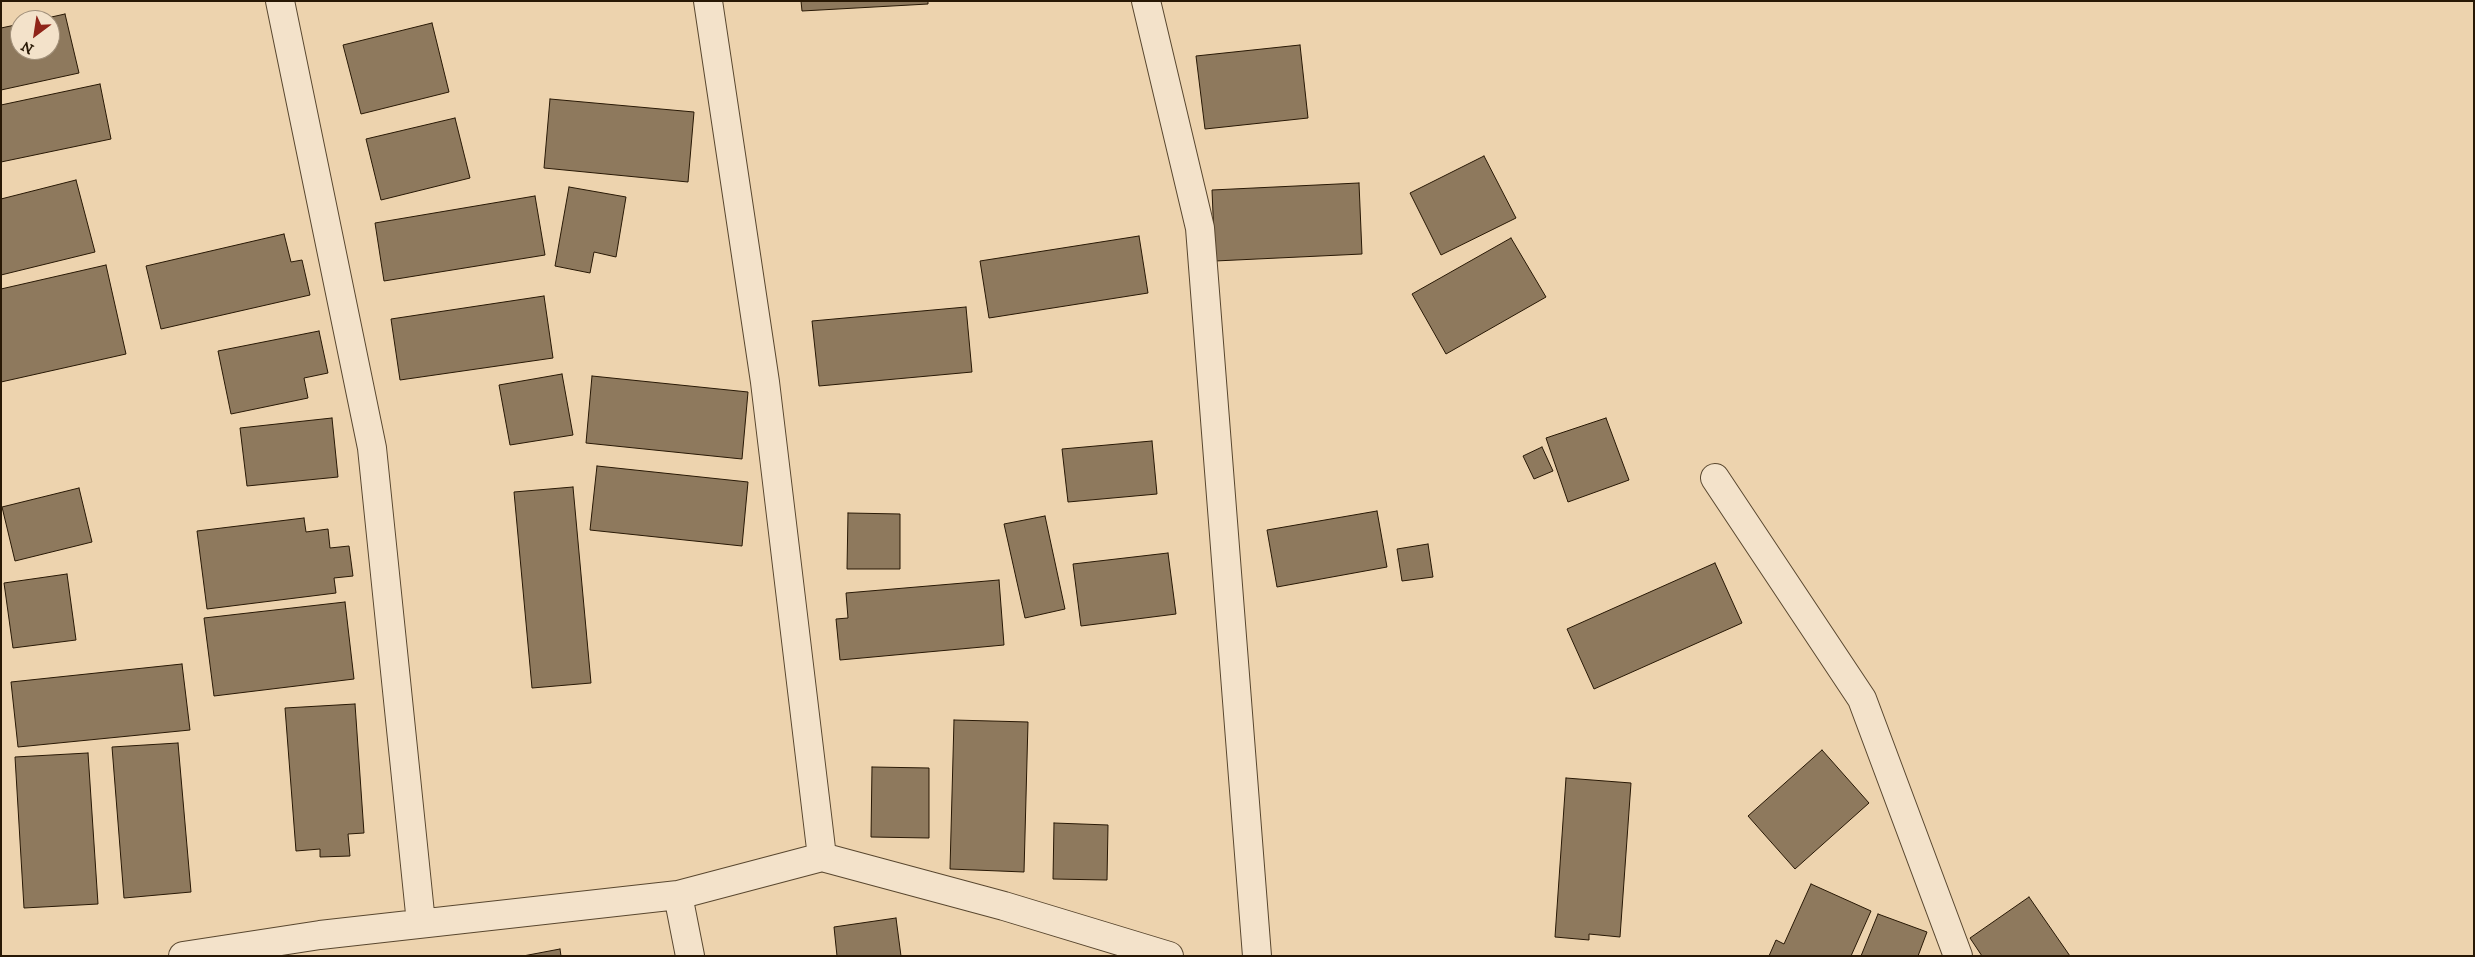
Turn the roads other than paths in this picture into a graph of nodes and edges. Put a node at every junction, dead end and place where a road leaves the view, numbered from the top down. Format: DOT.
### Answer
graph roads {
  1 [pos="280,1"];
  2 [pos="708,1"];
  3 [pos="1146,1"];
  4 [pos="1715,478"];
  5 [pos="822,857"];
  6 [pos="678,894"];
  7 [pos="421,923"];
  8 [pos="321,945"];
  9 [pos="184,956"];
  10 [pos="690,956"];
  11 [pos="1170,956"];
  12 [pos="1257,956"];
  13 [pos="1958,956"];
  1 -- 7 [label="street"];
  2 -- 5 [label="street"];
  3 -- 12 [label="street"];
  4 -- 13 [label="street"];
  5 -- 6 [label="street"];
  5 -- 11 [label="street"];
  6 -- 7 [label="street"];
  6 -- 10 [label="street"];
  7 -- 8 [label="street"];
  8 -- 9 [label="street"];
}
